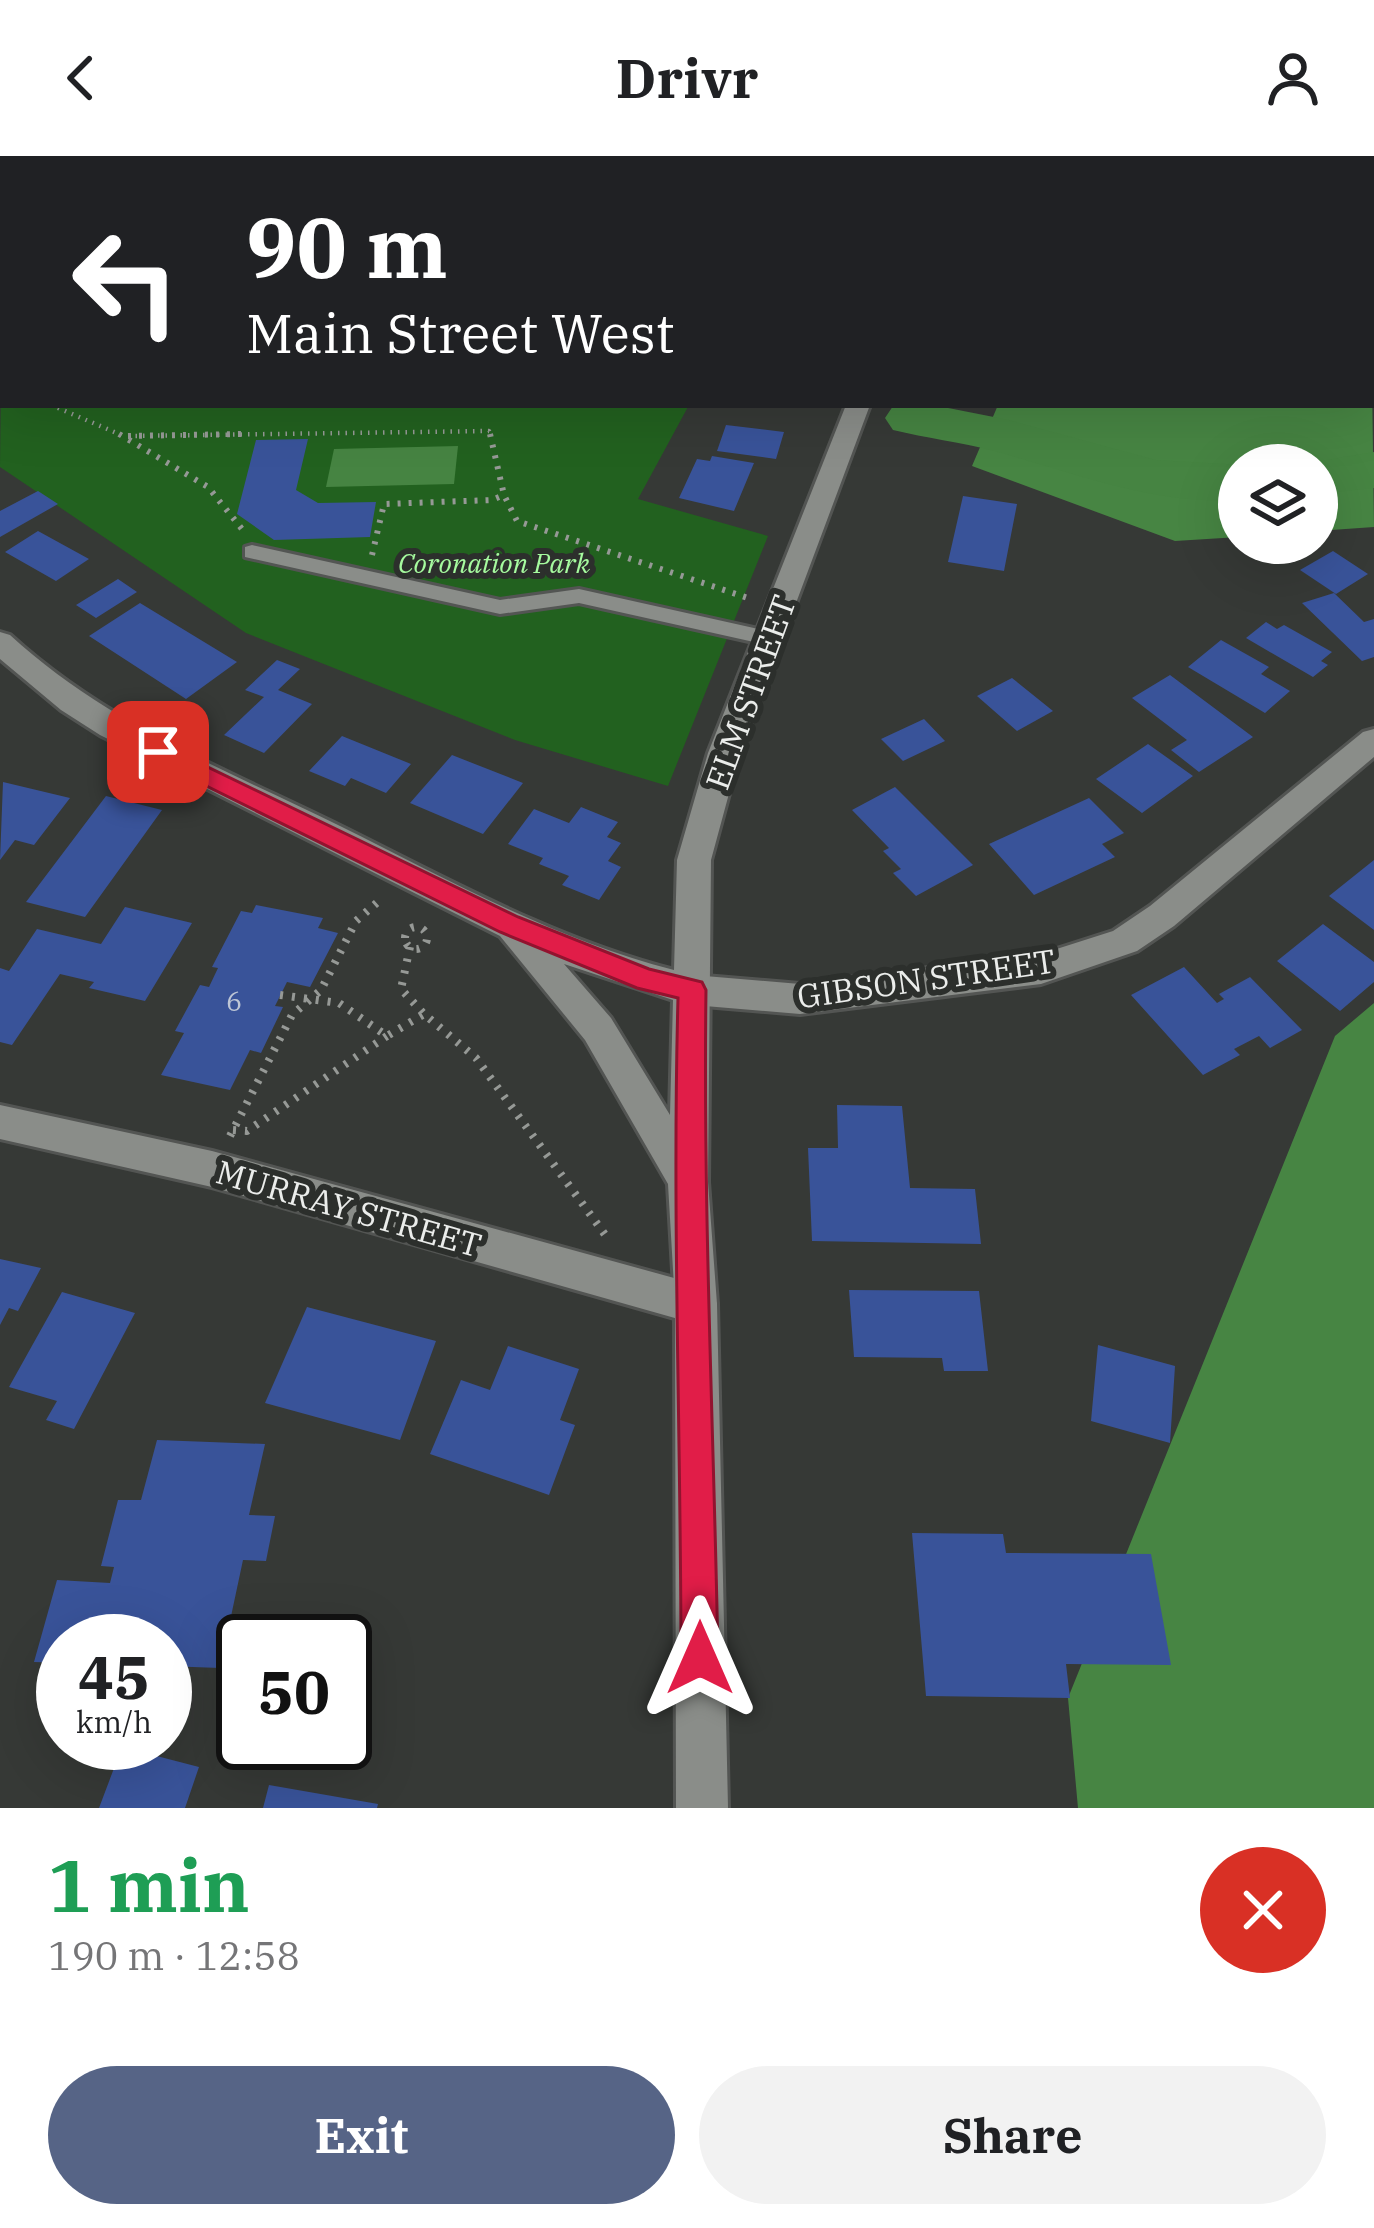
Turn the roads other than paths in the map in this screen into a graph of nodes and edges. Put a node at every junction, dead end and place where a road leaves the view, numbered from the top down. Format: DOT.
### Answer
graph roads {
  1 [pos="857,408"];
  2 [pos="252,552"];
  3 [pos="767,638"];
  4 [pos="0,642"];
  5 [pos="1374,740"];
  6 [pos="509,924"];
  7 [pos="692,990"];
  8 [pos="0,1121"];
  9 [pos="688,1182"];
  10 [pos="696,1304"];
  11 [pos="701,1808"];
  1 -- 3 [label="main road, ELM STREET"];
  2 -- 3 [label="lane"];
  3 -- 7 [label="main road, ELM STREET"];
  4 -- 6 [label="main road, GIBSON STREET"];
  5 -- 7 [label="main road, GIBSON STREET"];
  6 -- 7 [label="main road, GIBSON STREET"];
  6 -- 9 [label="main road"];
  7 -- 9 [label="main road, ELM STREET"];
  8 -- 10 [label="main road, MURRAY STREET"];
  9 -- 10 [label="main road, ELM STREET"];
  10 -- 11 [label="main road, ELM STREET"];
}
